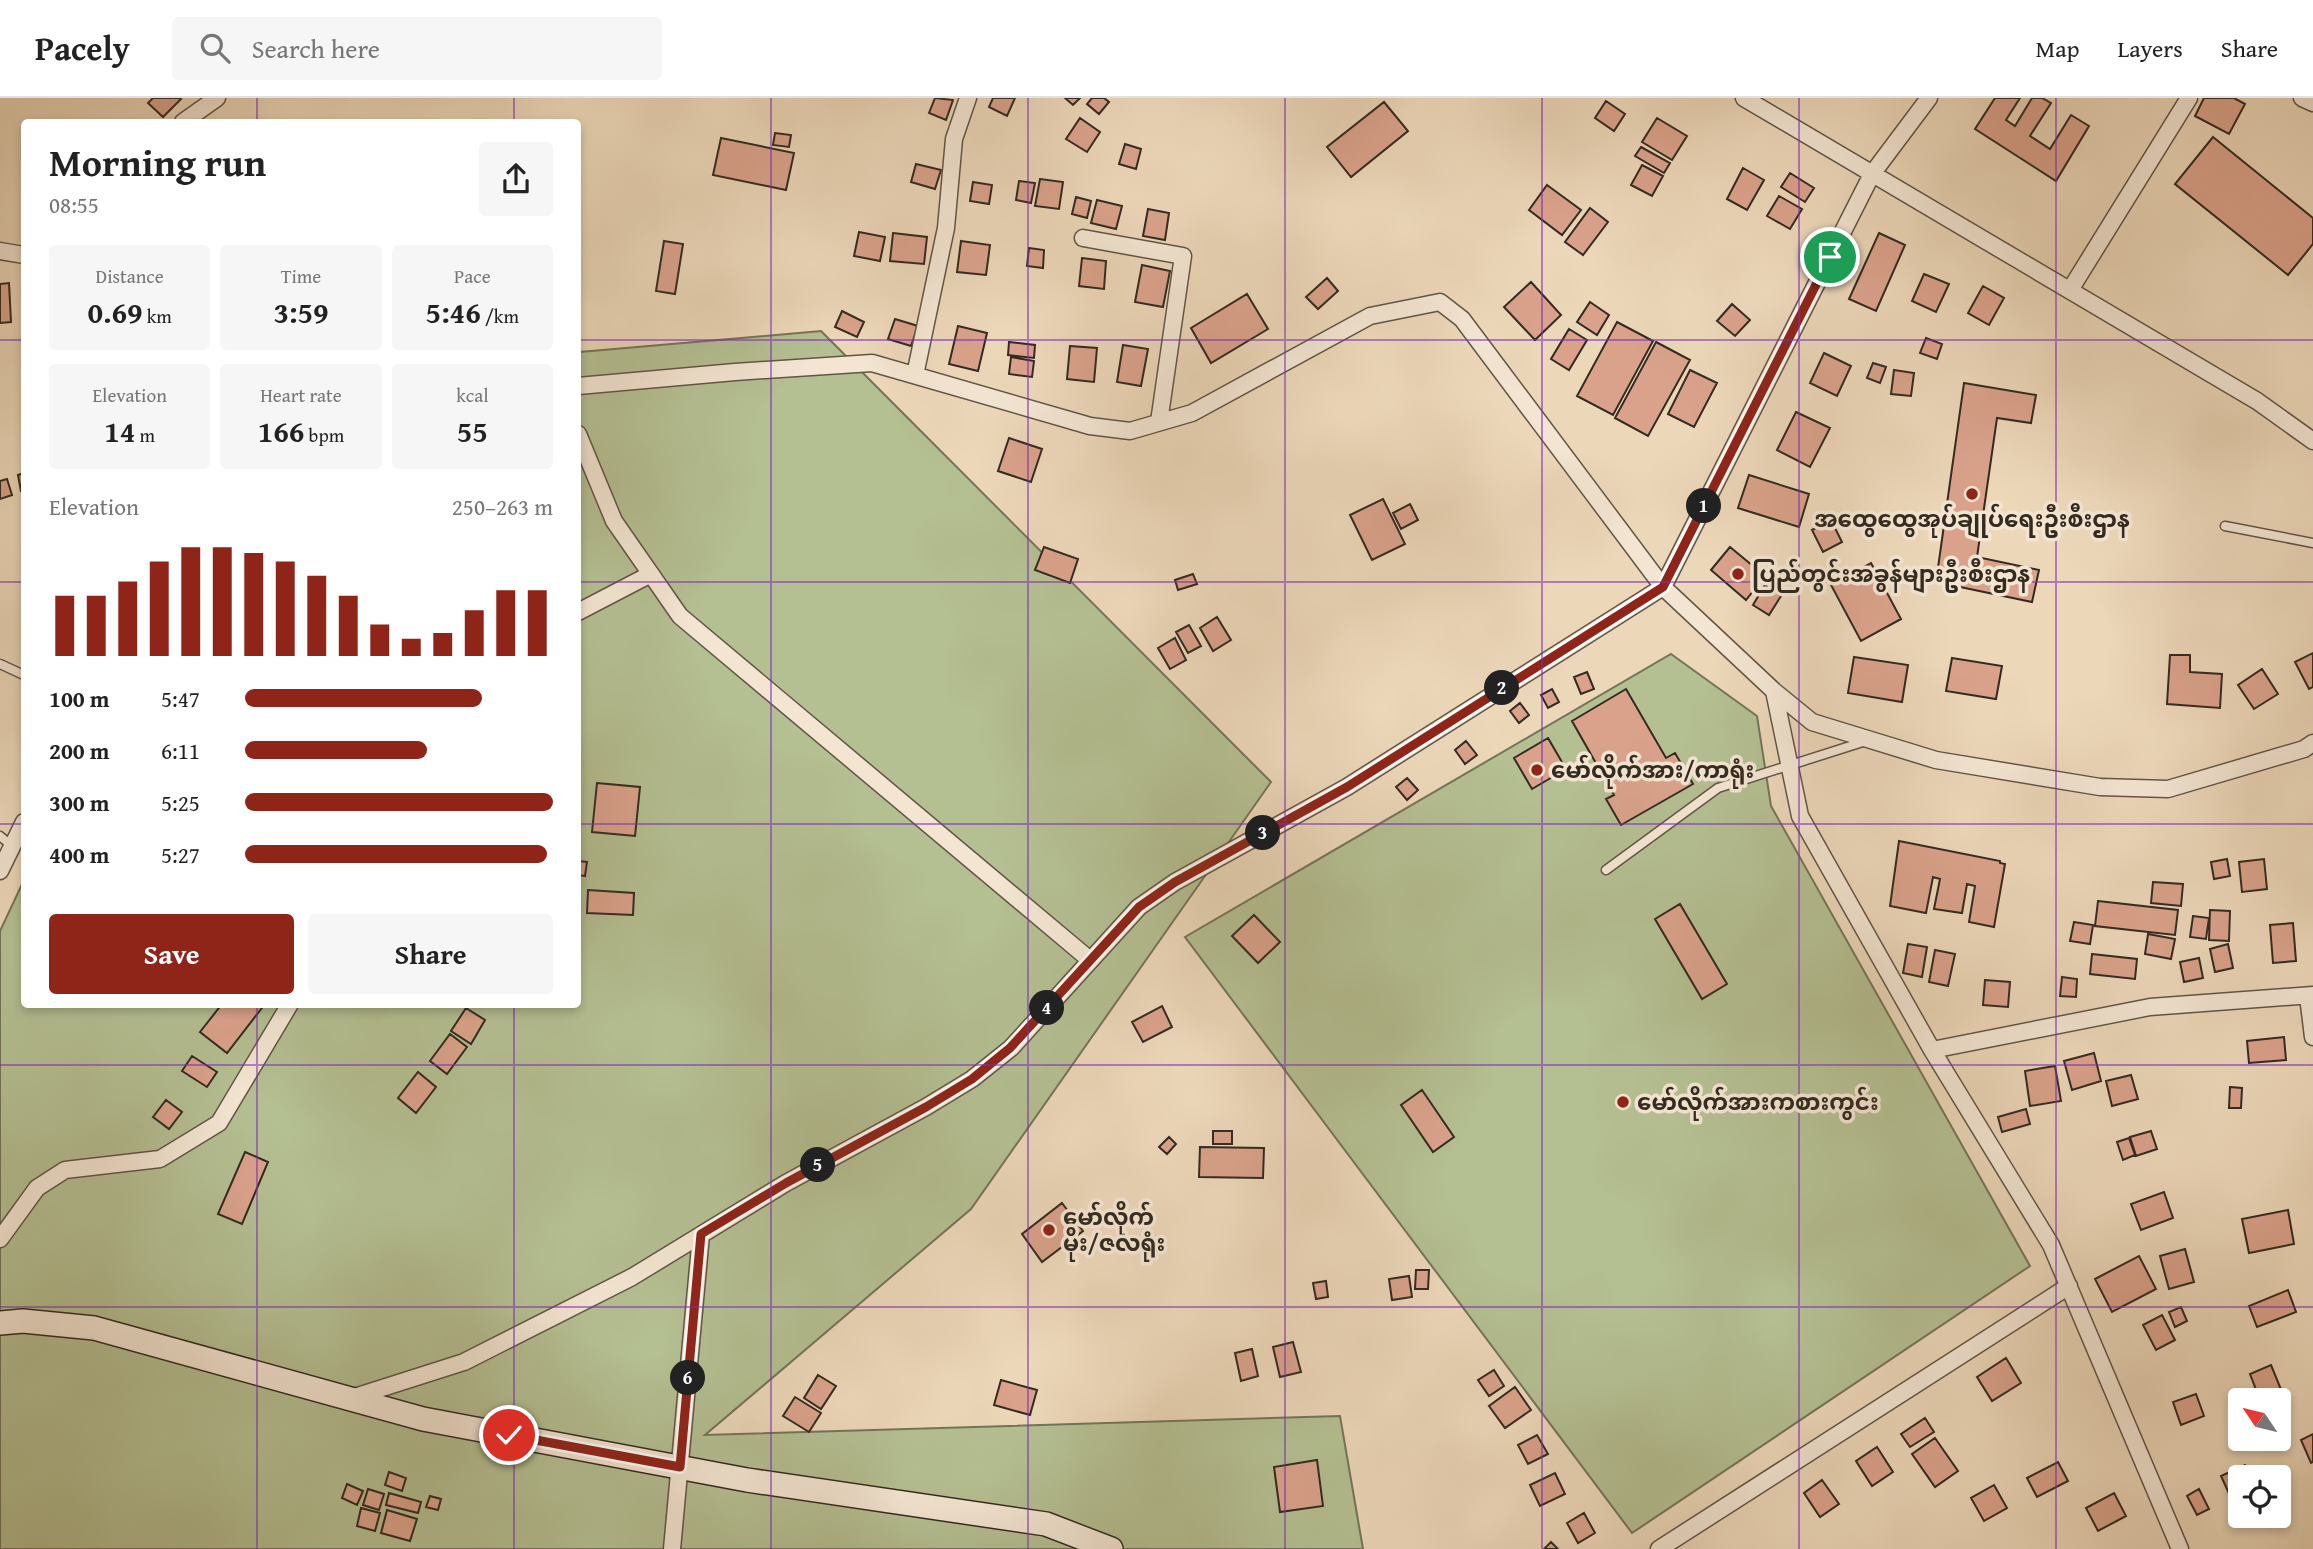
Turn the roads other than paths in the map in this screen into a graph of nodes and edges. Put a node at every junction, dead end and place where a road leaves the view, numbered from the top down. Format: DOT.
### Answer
graph roads {
  1 [pos="217,98"];
  2 [pos="968,98"];
  3 [pos="1744,98"];
  4 [pos="1929,98"];
  5 [pos="2189,98"];
  6 [pos="2302,98"];
  7 [pos="2313,103"];
  8 [pos="187,119"];
  9 [pos="1872,174"];
  10 [pos="1083,238"];
  11 [pos="0,251"];
  12 [pos="21,254"];
  13 [pos="2070,290"];
  14 [pos="915,375"];
  15 [pos="581,386"];
  16 [pos="1159,422"];
  17 [pos="581,441"];
  18 [pos="2313,441"];
  19 [pos="2225,526"];
  20 [pos="2313,543"];
  21 [pos="651,574"];
  22 [pos="1663,587"];
  23 [pos="581,610"];
  24 [pos="0,664"];
  25 [pos="21,674"];
  26 [pos="1774,691"];
  27 [pos="1870,740"];
  28 [pos="2313,743"];
  29 [pos="1789,764"];
  30 [pos="21,825"];
  31 [pos="6,841"];
  32 [pos="1606,870"];
  33 [pos="0,871"];
  34 [pos="1090,960"];
  35 [pos="2310,995"];
  36 [pos="288,1008"];
  37 [pos="2313,1037"];
  38 [pos="1931,1050"];
  39 [pos="701,1234"];
  40 [pos="0,1239"];
  41 [pos="2069,1286"];
  42 [pos="0,1323"];
  43 [pos="348,1398"];
  44 [pos="680,1467"];
  45 [pos="672,1549"];
  46 [pos="1111,1549"];
  47 [pos="1659,1549"];
  48 [pos="2180,1549"];
  1 -- 8 [label="street"];
  2 -- 14 [label="street"];
  3 -- 9 [label="street"];
  4 -- 9 [label="street"];
  5 -- 13 [label="street"];
  6 -- 7 [label="street"];
  9 -- 13 [label="street"];
  9 -- 22 [label="street"];
  10 -- 16 [label="street"];
  11 -- 12 [label="street"];
  13 -- 18 [label="street"];
  14 -- 15 [label="street"];
  14 -- 16 [label="street"];
  16 -- 22 [label="street"];
  17 -- 21 [label="street"];
  19 -- 20 [label="lane"];
  21 -- 23 [label="street"];
  21 -- 34 [label="street"];
  22 -- 26 [label="street"];
  22 -- 34 [label="street"];
  24 -- 25 [label="lane"];
  26 -- 27 [label="street"];
  26 -- 29 [label="street"];
  27 -- 28 [label="street"];
  27 -- 29 [label="lane"];
  29 -- 32 [label="lane"];
  29 -- 38 [label="street"];
  30 -- 31 [label="street"];
  31 -- 33 [label="street"];
  34 -- 39 [label="street"];
  35 -- 37 [label="street"];
  35 -- 38 [label="street"];
  36 -- 40 [label="street"];
  38 -- 41 [label="street"];
  39 -- 43 [label="street"];
  39 -- 44 [label="street"];
  41 -- 47 [label="street"];
  41 -- 48 [label="street"];
  42 -- 43 [label="main road"];
  43 -- 44 [label="main road"];
  44 -- 45 [label="street"];
  44 -- 46 [label="main road"];
}
